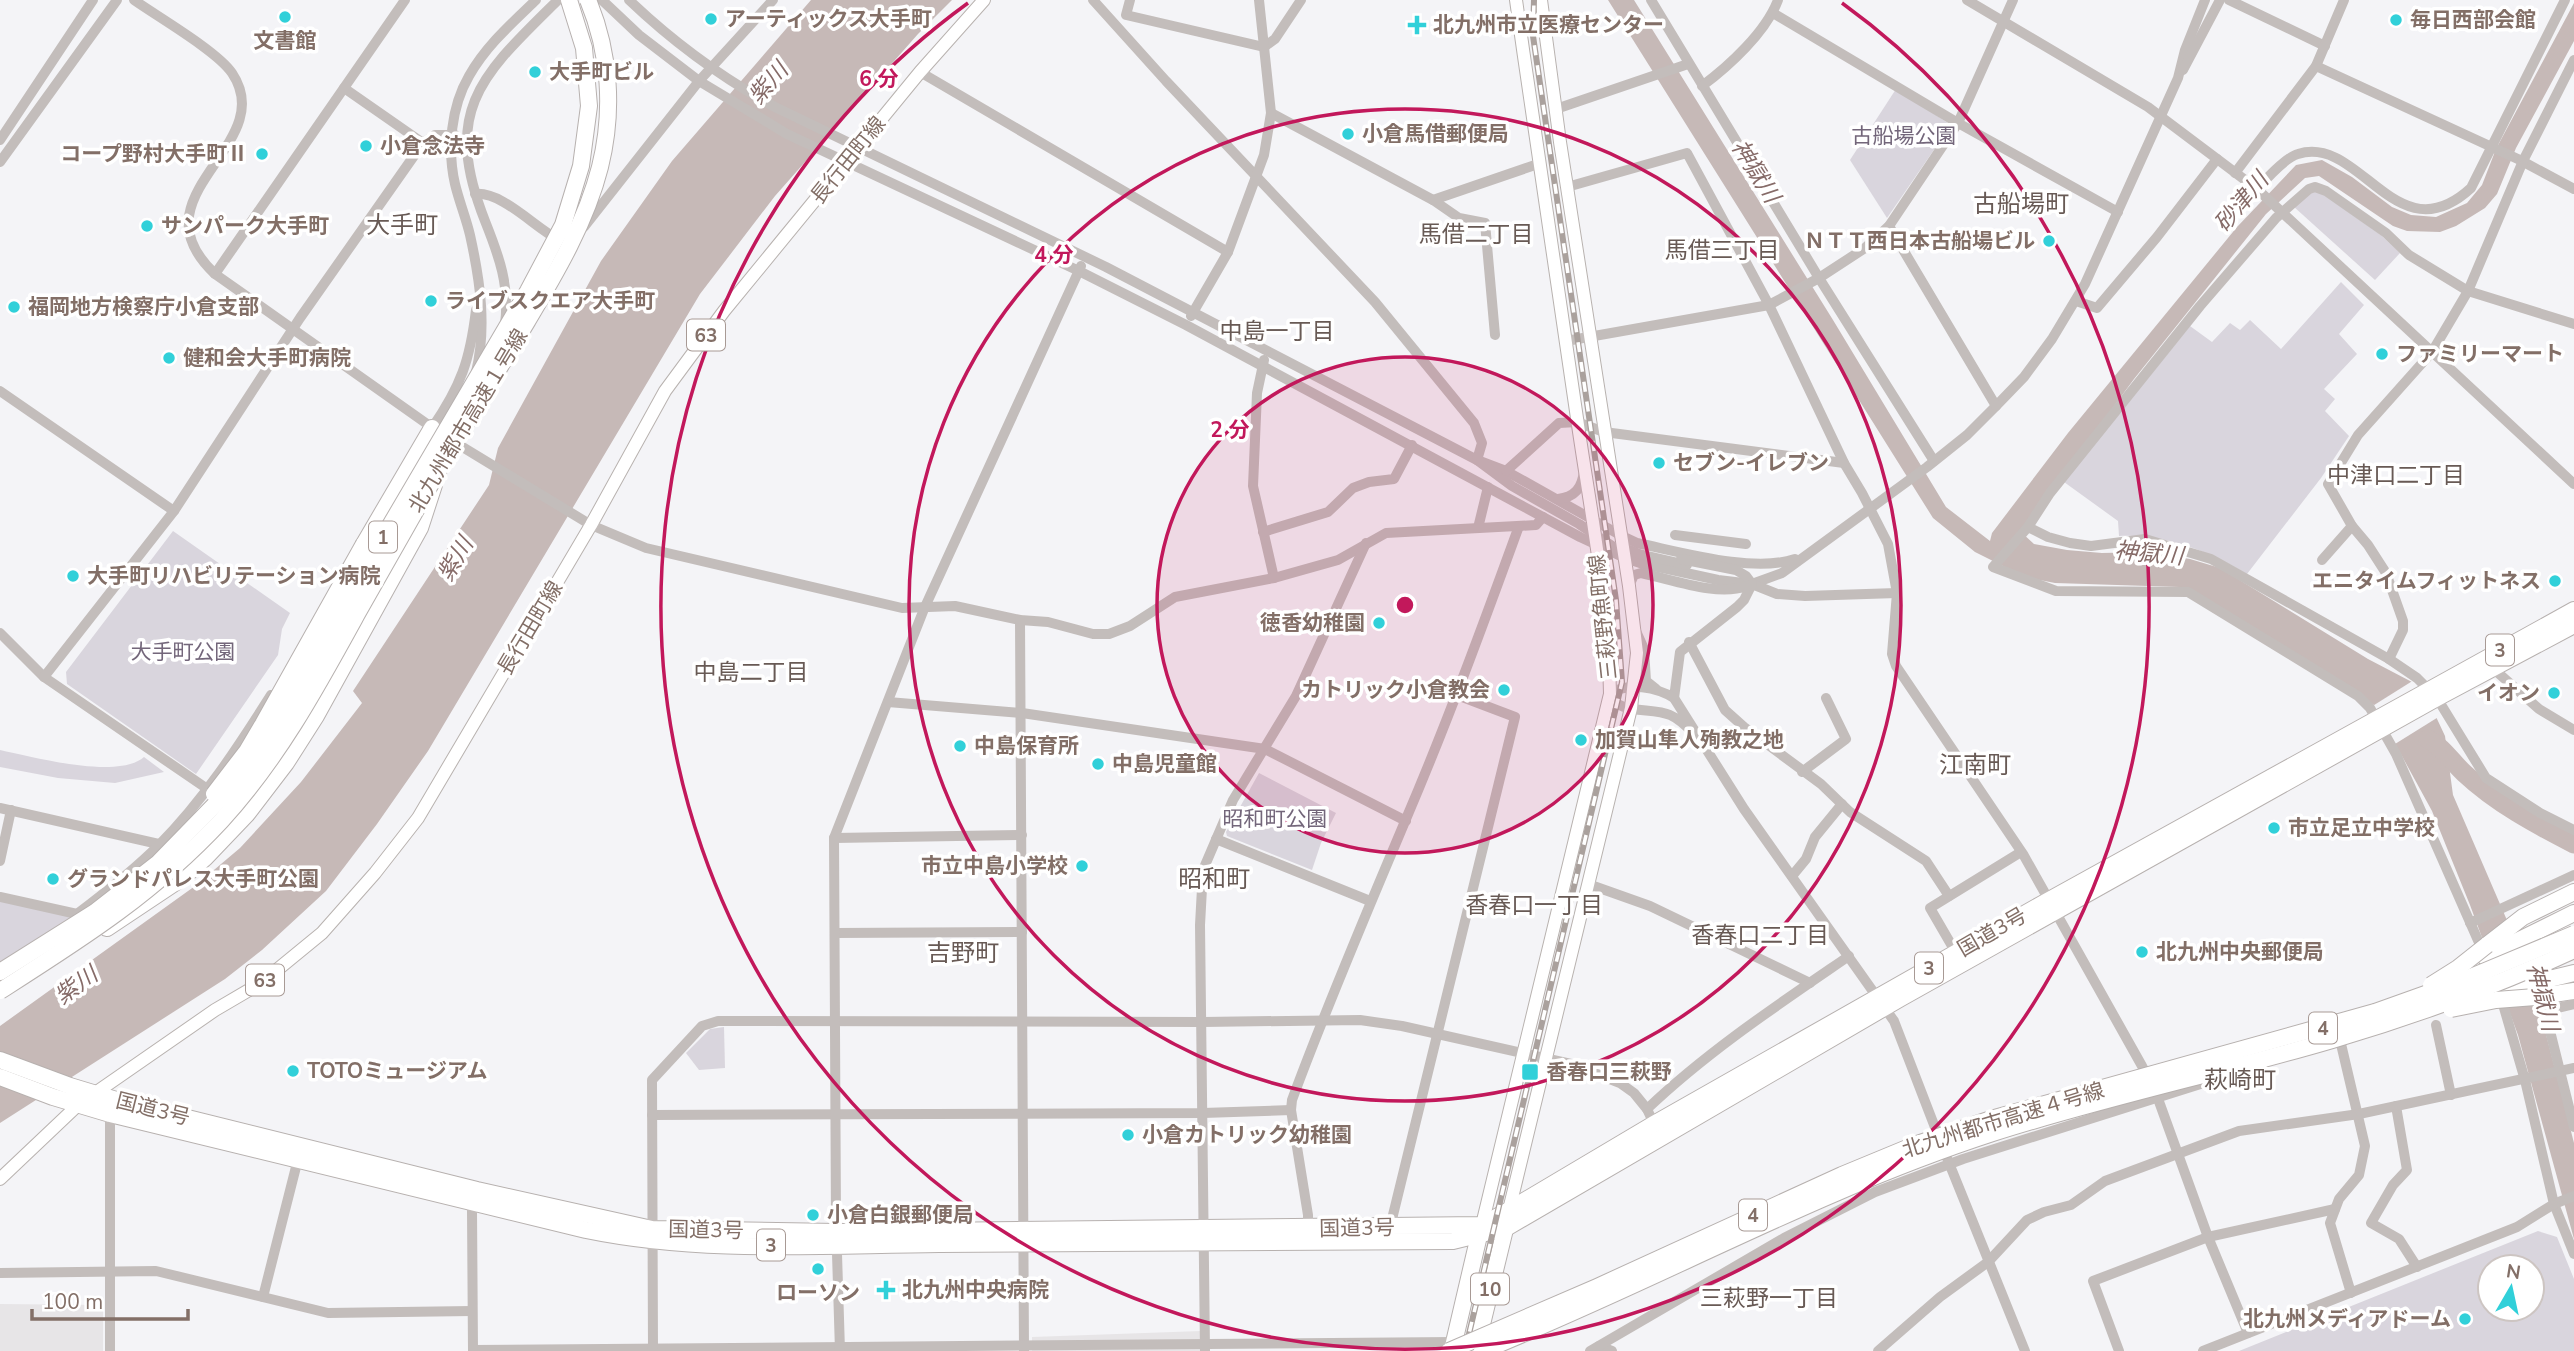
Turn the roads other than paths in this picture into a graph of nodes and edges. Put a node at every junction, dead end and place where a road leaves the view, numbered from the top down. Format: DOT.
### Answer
graph roads {
  1 [pos="93,0"];
  2 [pos="117,0"];
  3 [pos="134,0"];
  4 [pos="405,0"];
  5 [pos="536,0"];
  6 [pos="558,0"];
  7 [pos="569,0"];
  8 [pos="588,0"];
  9 [pos="602,0"];
  10 [pos="629,0"];
  11 [pos="773,0"];
  12 [pos="984,0"];
  13 [pos="1093,0"];
  14 [pos="1130,0"];
  15 [pos="1259,0"];
  16 [pos="1301,0"];
  17 [pos="1516,0"];
  18 [pos="1541,0"];
  19 [pos="1651,0"];
  20 [pos="1778,0"];
  21 [pos="1967,0"];
  22 [pos="2013,0"];
  23 [pos="2205,0"];
  24 [pos="2220,0"];
  25 [pos="2228,0"];
  26 [pos="2344,0"];
  27 [pos="2566,3"];
  28 [pos="1773,13"];
  29 [pos="1126,15"];
  30 [pos="1108,18"];
  31 [pos="2004,22"];
  32 [pos="2325,46"];
  33 [pos="1264,47"];
  34 [pos="2574,60"];
  35 [pos="1688,64"];
  36 [pos="2316,66"];
  37 [pos="712,67"];
  38 [pos="920,72"];
  39 [pos="2178,78"];
  40 [pos="699,81"];
  41 [pos="1702,86"];
  42 [pos="344,88"];
  43 [pos="1556,109"];
  44 [pos="1271,113"];
  45 [pos="2160,117"];
  46 [pos="1958,123"];
  47 [pos="451,135"];
  48 [pos="467,136"];
  49 [pos="0,141"];
  50 [pos="423,143"];
  51 [pos="2490,146"];
  52 [pos="859,147"];
  53 [pos="2217,159"];
  54 [pos="2522,161"];
  55 [pos="0,162"];
  56 [pos="847,162"];
  57 [pos="1538,164"];
  58 [pos="2235,173"];
  59 [pos="1256,178"];
  60 [pos="1567,187"];
  61 [pos="2574,189"];
  62 [pos="2259,190"];
  63 [pos="475,194"];
  64 [pos="1433,200"];
  65 [pos="2281,210"];
  66 [pos="2118,212"];
  67 [pos="1889,226"];
  68 [pos="1228,252"];
  69 [pos="1085,257"];
  70 [pos="1079,271"];
  71 [pos="215,274"];
  72 [pos="1819,278"];
  73 [pos="478,286"];
  74 [pos="2468,291"];
  75 [pos="2076,301"];
  76 [pos="1769,305"];
  77 [pos="1194,312"];
  78 [pos="2574,324"];
  79 [pos="1186,325"];
  80 [pos="292,330"];
  81 [pos="1495,335"];
  82 [pos="1590,337"];
  83 [pos="1566,341"];
  84 [pos="1268,352"];
  85 [pos="2432,352"];
  86 [pos="1261,365"];
  87 [pos="0,391"];
  88 [pos="1996,406"];
  89 [pos="1577,422"];
  90 [pos="439,432"];
  91 [pos="1604,432"];
  92 [pos="458,445"];
  93 [pos="1412,445"];
  94 [pos="1477,460"];
  95 [pos="1844,463"];
  96 [pos="1931,464"];
  97 [pos="1584,468"];
  98 [pos="1506,471"];
  99 [pos="2574,484"];
  100 [pos="434,485"];
  101 [pos="1488,487"];
  102 [pos="1558,499"];
  103 [pos="1871,508"];
  104 [pos="174,511"];
  105 [pos="1543,517"];
  106 [pos="591,525"];
  107 [pos="1519,526"];
  108 [pos="2352,526"];
  109 [pos="2028,527"];
  110 [pos="1478,528"];
  111 [pos="1264,532"];
  112 [pos="1594,532"];
  113 [pos="1366,543"];
  114 [pos="1746,544"];
  115 [pos="1647,545"];
  116 [pos="1622,547"];
  117 [pos="1684,552"];
  118 [pos="1801,557"];
  119 [pos="2322,560"];
  120 [pos="1274,578"];
  121 [pos="1752,584"];
  122 [pos="1629,586"];
  123 [pos="1897,593"];
  124 [pos="322,609"];
  125 [pos="352,609"];
  126 [pos="924,609"];
  127 [pos="2574,610"];
  128 [pos="1020,620"];
  129 [pos="343,625"];
  130 [pos="2574,625"];
  131 [pos="1635,629"];
  132 [pos="0,633"];
  133 [pos="1689,642"];
  134 [pos="2389,659"];
  135 [pos="2488,664"];
  136 [pos="44,677"];
  137 [pos="1635,688"];
  138 [pos="1657,690"];
  139 [pos="1610,694"];
  140 [pos="1457,695"];
  141 [pos="2431,695"];
  142 [pos="1674,698"];
  143 [pos="1826,698"];
  144 [pos="888,702"];
  145 [pos="1631,708"];
  146 [pos="1022,713"];
  147 [pos="2381,722"];
  148 [pos="2574,730"];
  149 [pos="247,732"];
  150 [pos="1699,740"];
  151 [pos="272,746"];
  152 [pos="1265,749"];
  153 [pos="1802,772"];
  154 [pos="206,788"];
  155 [pos="1842,804"];
  156 [pos="6,809"];
  157 [pos="1406,821"];
  158 [pos="2574,830"];
  159 [pos="1022,835"];
  160 [pos="834,838"];
  161 [pos="1216,839"];
  162 [pos="160,844"];
  163 [pos="183,849"];
  164 [pos="2021,852"];
  165 [pos="0,861"];
  166 [pos="1792,876"];
  167 [pos="2574,876"];
  168 [pos="1588,884"];
  169 [pos="124,891"];
  170 [pos="2574,892"];
  171 [pos="1949,896"];
  172 [pos="0,897"];
  173 [pos="1370,901"];
  174 [pos="2052,906"];
  175 [pos="2574,913"];
  176 [pos="77,914"];
  177 [pos="2470,923"];
  178 [pos="88,928"];
  179 [pos="1022,932"];
  180 [pos="835,933"];
  181 [pos="2574,934"];
  182 [pos="2574,950"];
  183 [pos="2490,955"];
  184 [pos="1849,956"];
  185 [pos="1959,958"];
  186 [pos="2574,973"];
  187 [pos="1,982"];
  188 [pos="1810,983"];
  189 [pos="2504,990"];
  190 [pos="2574,991"];
  191 [pos="1882,1002"];
  192 [pos="2574,1004"];
  193 [pos="2375,1012"];
  194 [pos="1321,1019"];
  195 [pos="836,1021"];
  196 [pos="1023,1022"];
  197 [pos="1203,1022"];
  198 [pos="2436,1025"];
  199 [pos="1436,1035"];
  200 [pos="2337,1042"];
  201 [pos="1523,1054"];
  202 [pos="1545,1059"];
  203 [pos="0,1060"];
  204 [pos="2574,1068"];
  205 [pos="2560,1070"];
  206 [pos="0,1077"];
  207 [pos="2525,1080"];
  208 [pos="94,1094"];
  209 [pos="2451,1095"];
  210 [pos="2157,1096"];
  211 [pos="78,1105"];
  212 [pos="2396,1106"];
  213 [pos="1291,1110"];
  214 [pos="1203,1113"];
  215 [pos="110,1114"];
  216 [pos="1023,1114"];
  217 [pos="2359,1114"];
  218 [pos="652,1115"];
  219 [pos="836,1115"];
  220 [pos="1650,1116"];
  221 [pos="2574,1127"];
  222 [pos="2179,1155"];
  223 [pos="298,1159"];
  224 [pos="1949,1164"];
  225 [pos="0,1180"];
  226 [pos="476,1196"];
  227 [pos="2574,1196"];
  228 [pos="2554,1204"];
  229 [pos="2335,1209"];
  230 [pos="1509,1210"];
  231 [pos="1392,1227"];
  232 [pos="1506,1228"];
  233 [pos="1480,1230"];
  234 [pos="652,1235"];
  235 [pos="1308,1235"];
  236 [pos="1204,1236"];
  237 [pos="1023,1237"];
  238 [pos="2208,1237"];
  239 [pos="837,1238"];
  240 [pos="2574,1254"];
  241 [pos="1988,1262"];
  242 [pos="2417,1267"];
  243 [pos="110,1271"];
  244 [pos="0,1273"];
  245 [pos="2350,1293"];
  246 [pos="263,1297"];
  247 [pos="472,1311"];
  248 [pos="2248,1333"];
  249 [pos="1205,1348"];
  250 [pos="1452,1348"];
  251 [pos="1595,1348"];
  252 [pos="840,1349"];
  253 [pos="1024,1349"];
  254 [pos="110,1351"];
  255 [pos="472,1351"];
  256 [pos="653,1351"];
  257 [pos="1475,1351"];
  258 [pos="1482,1351"];
  259 [pos="1612,1351"];
  260 [pos="1878,1351"];
  261 [pos="2025,1351"];
  262 [pos="2119,1351"];
  263 [pos="2203,1351"];
  1 -- 49 [label="street"];
  2 -- 55 [label="street"];
  3 -- 71 [label="street"];
  4 -- 42 [label="street"];
  5 -- 47 [label="street"];
  6 -- 48 [label="street"];
  7 -- 169 [label="highway, 1, bridge"];
  8 -- 187 [label="highway, 北九州都市高速１号線 / 1, bridge"];
  9 -- 40 [label="street"];
  10 -- 37 [label="street"];
  11 -- 37 [label="street"];
  12 -- 38 [label="main road, 長行田町線 / 63"];
  13 -- 30 [label="street"];
  14 -- 29 [label="street"];
  15 -- 33 [label="street"];
  16 -- 33 [label="street"];
  17 -- 57 [label="main road, 三萩野魚町線"];
  18 -- 43 [label="main road, 三萩野魚町線"];
  19 -- 35 [label="street"];
  20 -- 28 [label="street"];
  21 -- 31 [label="street"];
  22 -- 31 [label="street"];
  23 -- 39 [label="street"];
  24 -- 39 [label="street"];
  25 -- 32 [label="street"];
  26 -- 32 [label="street"];
  27 -- 51 [label="street"];
  28 -- 41 [label="street"];
  28 -- 46 [label="street"];
  29 -- 30 [label="street"];
  29 -- 33 [label="street"];
  30 -- 59 [label="street"];
  31 -- 45 [label="street"];
  31 -- 46 [label="street"];
  32 -- 36 [label="street"];
  33 -- 44 [label="street"];
  34 -- 54 [label="street"];
  35 -- 41 [label="street"];
  35 -- 43 [label="street"];
  36 -- 51 [label="street"];
  36 -- 58 [label="street"];
  37 -- 40 [label="street"];
  37 -- 52 [label="street"];
  38 -- 52 [label="main road, 長行田町線 / 63"];
  38 -- 68 [label="street"];
  39 -- 45 [label="street"];
  40 -- 56 [label="street"];
  40 -- 63 [label="street"];
  41 -- 72 [label="street"];
  42 -- 50 [label="street"];
  42 -- 71 [label="street"];
  43 -- 60 [label="main road, 三萩野魚町線"];
  44 -- 59 [label="street"];
  44 -- 64 [label="street"];
  45 -- 53 [label="street"];
  45 -- 66 [label="street"];
  46 -- 66 [label="street"];
  46 -- 67 [label="street"];
  47 -- 48 [label="street"];
  47 -- 50 [label="street"];
  47 -- 73 [label="street"];
  48 -- 63 [label="street"];
  50 -- 80 [label="street"];
  51 -- 54 [label="street"];
  51 -- 62 [label="street"];
  52 -- 56 [label="main road, 長行田町線 / 63"];
  52 -- 69 [label="street"];
  53 -- 58 [label="street"];
  53 -- 75 [label="street"];
  54 -- 61 [label="street"];
  54 -- 74 [label="street"];
  56 -- 70 [label="street"];
  56 -- 106 [label="main road, 長行田町線 / 63"];
  57 -- 64 [label="street"];
  57 -- 83 [label="main road, 三萩野魚町線"];
  58 -- 62 [label="street"];
  59 -- 68 [label="street"];
  59 -- 94 [label="street"];
  60 -- 76 [label="street"];
  60 -- 82 [label="main road, 三萩野魚町線"];
  62 -- 65 [label="street"];
  63 -- 92 [label="street"];
  64 -- 81 [label="street"];
  65 -- 74 [label="street"];
  65 -- 85 [label="street"];
  65 -- 109 [label="street"];
  66 -- 75 [label="street"];
  67 -- 72 [label="street"];
  67 -- 88 [label="street"];
  68 -- 77 [label="street"];
  69 -- 70 [label="street"];
  69 -- 77 [label="street"];
  70 -- 79 [label="street"];
  70 -- 126 [label="street"];
  71 -- 80 [label="street"];
  72 -- 76 [label="street"];
  72 -- 96 [label="street"];
  73 -- 90 [label="street"];
  73 -- 90 [label="street"];
  74 -- 78 [label="street"];
  74 -- 85 [label="street"];
  75 -- 88 [label="street"];
  76 -- 82 [label="street"];
  76 -- 95 [label="street"];
  77 -- 79 [label="street"];
  77 -- 84 [label="street"];
  79 -- 86 [label="street"];
  80 -- 90 [label="street"];
  80 -- 104 [label="street"];
  82 -- 83 [label="street"];
  82 -- 91 [label="main road, 三萩野魚町線"];
  83 -- 89 [label="main road, 三萩野魚町線"];
  84 -- 86 [label="street"];
  84 -- 94 [label="street"];
  85 -- 99 [label="street"];
  85 -- 108 [label="street"];
  86 -- 93 [label="street"];
  86 -- 111 [label="street"];
  87 -- 104 [label="street"];
  88 -- 96 [label="street"];
  89 -- 91 [label="street"];
  89 -- 97 [label="main road, 三萩野魚町線"];
  89 -- 98 [label="street"];
  90 -- 92 [label="street"];
  90 -- 125 [label="street"];
  90 -- 169 [label="highway, bridge"];
  91 -- 95 [label="street"];
  91 -- 116 [label="main road, 三萩野魚町線"];
  92 -- 100 [label="street"];
  92 -- 106 [label="street"];
  93 -- 101 [label="street"];
  93 -- 111 [label="street"];
  94 -- 98 [label="street"];
  94 -- 112 [label="street"];
  95 -- 103 [label="street"];
  96 -- 103 [label="street"];
  97 -- 102 [label="street"];
  97 -- 112 [label="main road, 三萩野魚町線"];
  98 -- 102 [label="street"];
  100 -- 129 [label="street"];
  100 -- 187 [label="highway, bridge"];
  101 -- 105 [label="street"];
  101 -- 110 [label="street"];
  102 -- 112 [label="street"];
  103 -- 118 [label="street"];
  103 -- 123 [label="street"];
  104 -- 136 [label="street"];
  105 -- 107 [label="street"];
  105 -- 112 [label="street"];
  106 -- 126 [label="street"];
  106 -- 208 [label="main road, 長行田町線 / 63"];
  107 -- 110 [label="street"];
  107 -- 140 [label="street"];
  108 -- 119 [label="street"];
  108 -- 134 [label="street"];
  109 -- 134 [label="street"];
  109 -- 147 [label="street"];
  110 -- 113 [label="street"];
  111 -- 120 [label="street"];
  112 -- 116 [label="street"];
  112 -- 116 [label="street"];
  112 -- 139 [label="main road, 三萩野魚町線"];
  113 -- 120 [label="street"];
  113 -- 152 [label="street"];
  114 -- 117 [label="street"];
  115 -- 116 [label="street"];
  115 -- 117 [label="street"];
  115 -- 121 [label="street"];
  116 -- 121 [label="street"];
  116 -- 122 [label="main road, 三萩野魚町線"];
  117 -- 118 [label="street"];
  118 -- 121 [label="street"];
  120 -- 128 [label="street"];
  121 -- 122 [label="street"];
  121 -- 123 [label="street"];
  121 -- 133 [label="street"];
  122 -- 131 [label="main road, 三萩野魚町線"];
  123 -- 164 [label="street"];
  124 -- 125 [label="street"];
  124 -- 129 [label="street"];
  124 -- 149 [label="street"];
  125 -- 129 [label="street"];
  126 -- 128 [label="street"];
  126 -- 144 [label="street"];
  127 -- 135 [label="highway, 国道3号 / 3"];
  128 -- 146 [label="street"];
  129 -- 151 [label="street"];
  130 -- 135 [label="highway, 国道3号 / 3"];
  131 -- 137 [label="main road, 三萩野魚町線"];
  131 -- 138 [label="street"];
  132 -- 136 [label="street"];
  133 -- 142 [label="street"];
  133 -- 153 [label="street"];
  134 -- 141 [label="street"];
  135 -- 141 [label="highway, 国道3号 / 3"];
  135 -- 148 [label="street"];
  136 -- 154 [label="street"];
  137 -- 138 [label="street"];
  137 -- 139 [label="street"];
  137 -- 145 [label="main road, 三萩野魚町線"];
  138 -- 142 [label="street"];
  139 -- 145 [label="street"];
  139 -- 201 [label="main road, 三萩野魚町線"];
  140 -- 157 [label="street"];
  140 -- 199 [label="street"];
  141 -- 147 [label="highway, 国道3号 / 3"];
  141 -- 158 [label="street"];
  142 -- 150 [label="street"];
  143 -- 153 [label="street"];
  144 -- 146 [label="street"];
  144 -- 160 [label="street"];
  145 -- 150 [label="street"];
  145 -- 168 [label="main road, 三萩野魚町線"];
  146 -- 152 [label="street"];
  146 -- 159 [label="street"];
  147 -- 174 [label="highway, 国道3号 / 3"];
  147 -- 177 [label="street"];
  149 -- 151 [label="street"];
  149 -- 154 [label="street"];
  150 -- 166 [label="street"];
  151 -- 163 [label="street"];
  152 -- 157 [label="street"];
  152 -- 161 [label="street"];
  153 -- 155 [label="street"];
  154 -- 162 [label="street"];
  155 -- 166 [label="street"];
  155 -- 171 [label="street"];
  156 -- 162 [label="street"];
  156 -- 165 [label="street"];
  157 -- 173 [label="street"];
  159 -- 160 [label="street"];
  159 -- 179 [label="street"];
  160 -- 180 [label="street"];
  161 -- 173 [label="street"];
  161 -- 197 [label="street"];
  162 -- 163 [label="street"];
  162 -- 176 [label="street"];
  163 -- 178 [label="street"];
  164 -- 171 [label="street"];
  164 -- 174 [label="street"];
  166 -- 184 [label="street"];
  167 -- 177 [label="street"];
  168 -- 188 [label="street"];
  168 -- 202 [label="main road, 三萩野魚町線"];
  169 -- 187 [label="highway, 1, bridge"];
  170 -- 193 [label="highway, bridge"];
  171 -- 185 [label="street"];
  172 -- 176 [label="street"];
  173 -- 194 [label="street"];
  174 -- 185 [label="highway, 国道3号 / 3"];
  174 -- 210 [label="street"];
  175 -- 183 [label="highway"];
  176 -- 178 [label="street"];
  177 -- 183 [label="street"];
  178 -- 187 [label="street"];
  179 -- 180 [label="street"];
  179 -- 196 [label="street"];
  180 -- 195 [label="street"];
  181 -- 193 [label="highway, 北九州都市高速４号線 / 4, bridge"];
  182 -- 200 [label="highway, 北九州都市高速４号線 / 4, bridge"];
  183 -- 189 [label="street"];
  184 -- 188 [label="street"];
  184 -- 191 [label="street"];
  185 -- 191 [label="highway, 国道3号 / 3"];
  186 -- 189 [label="highway"];
  188 -- 220 [label="street"];
  189 -- 200 [label="street"];
  189 -- 207 [label="street"];
  190 -- 200 [label="highway, bridge"];
  191 -- 220 [label="highway, 国道3号 / 3"];
  191 -- 224 [label="street"];
  191 -- 232 [label="highway, 国道3号 / 3"];
  192 -- 205 [label="street"];
  193 -- 250 [label="highway, 北九州都市高速４号線 / 4, bridge"];
  194 -- 197 [label="street"];
  194 -- 199 [label="street"];
  194 -- 213 [label="street"];
  195 -- 196 [label="street"];
  195 -- 218 [label="street"];
  195 -- 219 [label="street"];
  196 -- 197 [label="street"];
  196 -- 216 [label="street"];
  197 -- 214 [label="street"];
  198 -- 209 [label="street"];
  199 -- 201 [label="street"];
  199 -- 231 [label="street"];
  200 -- 210 [label="street"];
  200 -- 217 [label="street"];
  200 -- 258 [label="highway, 北九州都市高速４号線 / 4, bridge"];
  201 -- 202 [label="street"];
  201 -- 233 [label="main road, 三萩野魚町線"];
  202 -- 220 [label="street"];
  202 -- 230 [label="main road, 三萩野魚町線"];
  203 -- 208 [label="highway, 国道3号 / 3"];
  204 -- 205 [label="street"];
  205 -- 207 [label="street"];
  205 -- 221 [label="street"];
  206 -- 211 [label="highway, 国道3号 / 3"];
  207 -- 209 [label="street"];
  207 -- 228 [label="street"];
  208 -- 211 [label="main road, 長行田町線 / 63"];
  208 -- 226 [label="highway, 国道3号 / 3"];
  209 -- 212 [label="street"];
  210 -- 222 [label="street"];
  210 -- 224 [label="street"];
  211 -- 215 [label="highway, 国道3号 / 3"];
  211 -- 225 [label="main road, 長行田町線 / 63"];
  212 -- 217 [label="street"];
  212 -- 242 [label="street"];
  213 -- 214 [label="street"];
  213 -- 235 [label="street"];
  214 -- 216 [label="street"];
  214 -- 236 [label="street"];
  215 -- 223 [label="highway, 国道3号 / 3"];
  215 -- 243 [label="street"];
  216 -- 219 [label="street"];
  216 -- 237 [label="street"];
  217 -- 222 [label="street"];
  217 -- 229 [label="street"];
  218 -- 219 [label="street"];
  218 -- 234 [label="street"];
  219 -- 239 [label="street"];
  220 -- 230 [label="highway, 国道3号 / 3"];
  222 -- 238 [label="street"];
  222 -- 241 [label="street"];
  223 -- 226 [label="highway, 国道3号 / 3"];
  223 -- 246 [label="street"];
  224 -- 241 [label="street"];
  224 -- 251 [label="street"];
  226 -- 234 [label="highway, 国道3号 / 3"];
  226 -- 247 [label="street"];
  227 -- 228 [label="street"];
  228 -- 240 [label="street"];
  228 -- 242 [label="street"];
  229 -- 238 [label="street"];
  229 -- 245 [label="street"];
  230 -- 232 [label="highway, 10"];
  230 -- 233 [label="highway, 国道3号 / 3"];
  231 -- 233 [label="highway, 国道3号 / 3"];
  231 -- 235 [label="highway, 国道3号 / 3"];
  232 -- 233 [label="highway, 国道3号 / 3"];
  232 -- 257 [label="highway, 10"];
  233 -- 235 [label="highway, 国道3号 / 3"];
  233 -- 250 [label="highway, 10"];
  234 -- 239 [label="highway, 国道3号 / 3"];
  234 -- 256 [label="street"];
  235 -- 236 [label="highway, 国道3号 / 3"];
  236 -- 237 [label="highway, 国道3号 / 3"];
  236 -- 249 [label="street"];
  237 -- 239 [label="highway, 国道3号 / 3"];
  237 -- 253 [label="street"];
  238 -- 248 [label="street"];
  238 -- 262 [label="street"];
  239 -- 252 [label="street"];
  241 -- 260 [label="street"];
  241 -- 261 [label="street"];
  242 -- 245 [label="street"];
  243 -- 244 [label="street"];
  243 -- 246 [label="street"];
  243 -- 254 [label="street"];
  245 -- 248 [label="street"];
  246 -- 247 [label="street"];
  247 -- 255 [label="street"];
  248 -- 263 [label="street"];
  249 -- 250 [label="street"];
  249 -- 253 [label="street"];
  251 -- 259 [label="street"];
  252 -- 253 [label="street"];
  252 -- 256 [label="street"];
  255 -- 256 [label="street"];
}
